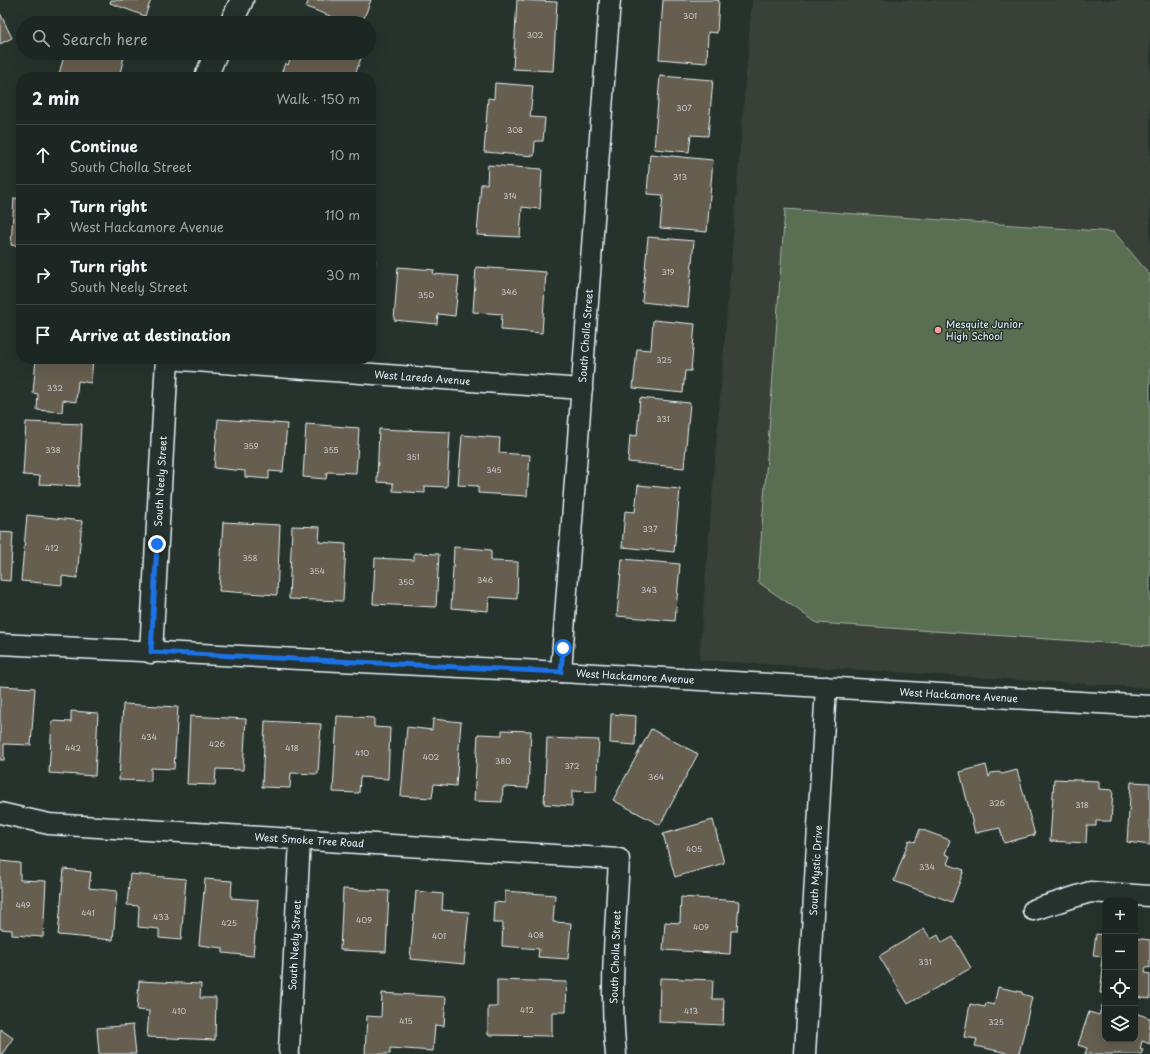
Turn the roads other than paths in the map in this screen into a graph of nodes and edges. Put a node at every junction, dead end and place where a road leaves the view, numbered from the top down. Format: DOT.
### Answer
graph roads {
  1 [pos="242,0"];
  2 [pos="610,0"];
  3 [pos="234,16"];
  4 [pos="213,60"];
  5 [pos="208,72"];
  6 [pos="167,364"];
  7 [pos="236,364"];
  8 [pos="582,389"];
  9 [pos="0,644"];
  10 [pos="151,652"];
  11 [pos="561,672"];
  12 [pos="826,687"];
  13 [pos="1150,706"];
  14 [pos="0,813"];
  15 [pos="300,840"];
  16 [pos="619,859"];
  17 [pos="1150,896"];
  18 [pos="1033,910"];
  19 [pos="289,1050"];
  20 [pos="616,1054"];
  21 [pos="805,1054"];
  1 -- 3 [label="street"];
  2 -- 8 [label="street, South Cholla Street"];
  4 -- 5 [label="street"];
  6 -- 10 [label="street, South Neely Street"];
  7 -- 8 [label="street, West Laredo Avenue"];
  8 -- 11 [label="street, South Cholla Street"];
  9 -- 10 [label="street, West Hackamore Avenue"];
  10 -- 11 [label="street, West Hackamore Avenue"];
  11 -- 12 [label="street, West Hackamore Avenue"];
  12 -- 13 [label="street, West Hackamore Avenue"];
  12 -- 21 [label="street, South Mystic Drive"];
  14 -- 15 [label="street, West Smoke Tree Road"];
  15 -- 16 [label="street, West Smoke Tree Road"];
  15 -- 19 [label="street, South Neely Street"];
  16 -- 20 [label="street, South Cholla Street"];
  17 -- 18 [label="street"];
}
